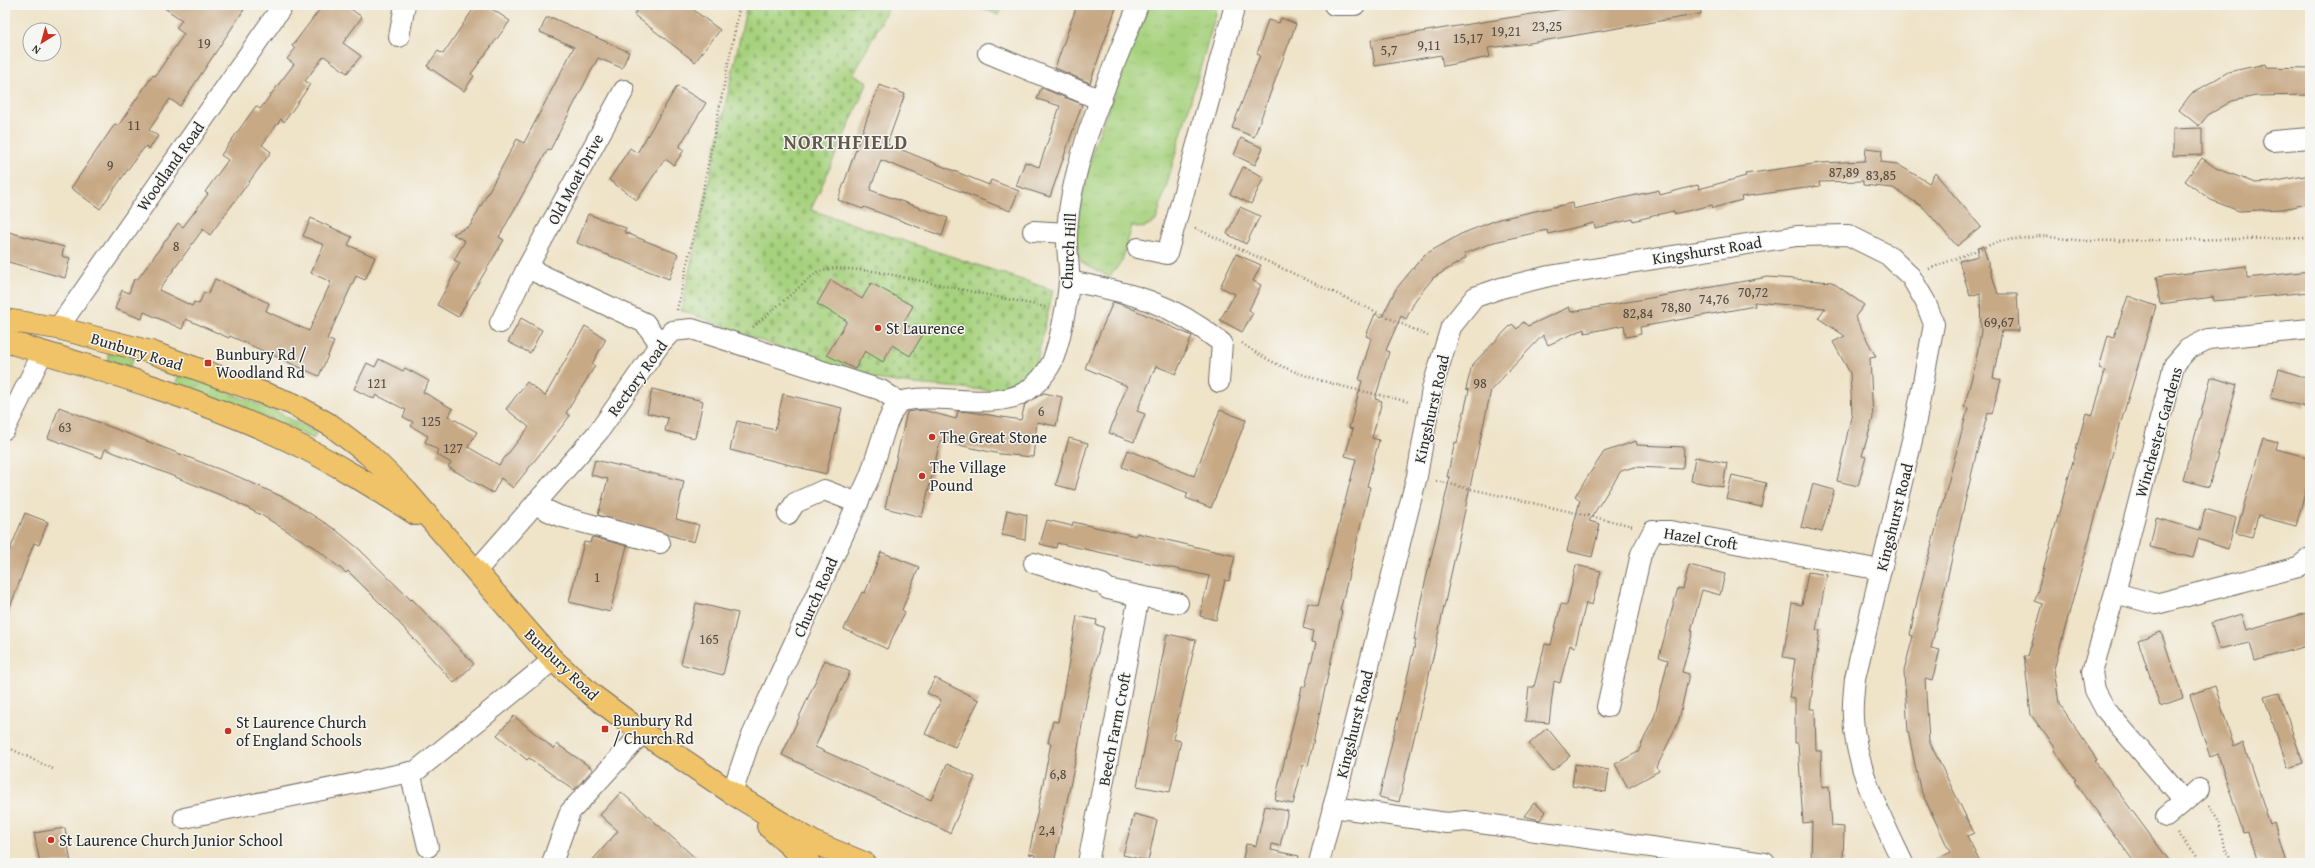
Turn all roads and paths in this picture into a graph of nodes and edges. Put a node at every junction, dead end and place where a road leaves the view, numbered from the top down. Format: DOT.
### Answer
graph roads {
  1 [pos="283,5"];
  2 [pos="740,5"];
  3 [pos="1138,5"];
  4 [pos="1235,5"];
  5 [pos="1334,5"];
  6 [pos="1356,5"];
  7 [pos="404,7"];
  8 [pos="399,36"];
  9 [pos="988,54"];
  10 [pos="624,90"];
  11 [pos="1101,100"];
  12 [pos="2310,138"];
  13 [pos="2273,141"];
  14 [pos="1177,218"];
  15 [pos="1032,231"];
  16 [pos="1067,233"];
  17 [pos="2310,238"];
  18 [pos="1138,248"];
  19 [pos="527,268"];
  20 [pos="1911,277"];
  21 [pos="1069,281"];
  22 [pos="1049,308"];
  23 [pos="5,320"];
  24 [pos="500,322"];
  25 [pos="58,328"];
  26 [pos="2310,329"];
  27 [pos="666,337"];
  28 [pos="5,341"];
  29 [pos="734,342"];
  30 [pos="1222,343"];
  31 [pos="1446,344"];
  32 [pos="43,352"];
  33 [pos="1219,382"];
  34 [pos="899,402"];
  35 [pos="1429,408"];
  36 [pos="5,429"];
  37 [pos="1417,476"];
  38 [pos="536,502"];
  39 [pos="858,502"];
  40 [pos="788,514"];
  41 [pos="434,525"];
  42 [pos="1653,531"];
  43 [pos="660,543"];
  44 [pos="2309,562"];
  45 [pos="1034,563"];
  46 [pos="1881,570"];
  47 [pos="476,571"];
  48 [pos="2115,593"];
  49 [pos="1140,596"];
  50 [pos="1178,603"];
  51 [pos="553,660"];
  52 [pos="1607,707"];
  53 [pos="642,732"];
  54 [pos="5,746"];
  55 [pos="53,769"];
  56 [pos="410,772"];
  57 [pos="732,793"];
  58 [pos="2191,795"];
  59 [pos="1333,806"];
  60 [pos="2166,817"];
  61 [pos="184,818"];
  62 [pos="428,847"];
  63 [pos="552,863"];
  64 [pos="809,863"];
  65 [pos="864,863"];
  66 [pos="1088,863"];
  67 [pos="1319,863"];
  68 [pos="1765,863"];
  69 [pos="1903,863"];
  70 [pos="2203,863"];
  71 [pos="2233,863"];
  1 -- 25 [label="street, Woodland Road"];
  2 -- 27 [label="path"];
  3 -- 11 [label="street, Church Hill"];
  4 -- 14 [label="street"];
  5 -- 6 [label="street"];
  7 -- 8 [label="street"];
  9 -- 11 [label="street"];
  10 -- 19 [label="street, Old Moat Drive"];
  11 -- 16 [label="street, Church Hill"];
  12 -- 13 [label="street"];
  14 -- 18 [label="street"];
  14 -- 31 [label="path"];
  15 -- 16 [label="street"];
  16 -- 21 [label="street, Church Hill"];
  17 -- 20 [label="path"];
  19 -- 24 [label="street, Old Moat Drive"];
  19 -- 27 [label="street"];
  20 -- 31 [label="street, Kingshurst Road"];
  20 -- 46 [label="street, Kingshurst Road"];
  21 -- 30 [label="street"];
  21 -- 34 [label="street, Church Hill"];
  22 -- 29 [label="path"];
  23 -- 25 [label="main road, Bunbury Road"];
  25 -- 32 [label="main road"];
  25 -- 41 [label="main road, Bunbury Road"];
  26 -- 48 [label="street, Winchester Gardens"];
  27 -- 29 [label="street, Rectory Road"];
  27 -- 38 [label="street, Rectory Road"];
  28 -- 32 [label="main road, Bunbury Road"];
  29 -- 34 [label="street, Rectory Road"];
  30 -- 33 [label="street"];
  30 -- 35 [label="path"];
  31 -- 35 [label="street, Kingshurst Road"];
  32 -- 36 [label="street"];
  32 -- 41 [label="main road, Bunbury Road"];
  34 -- 39 [label="street, Church Road"];
  35 -- 37 [label="street, Kingshurst Road"];
  37 -- 42 [label="path"];
  37 -- 59 [label="street, Kingshurst Road"];
  38 -- 43 [label="street"];
  38 -- 47 [label="street, Rectory Road"];
  39 -- 40 [label="street"];
  39 -- 57 [label="street, Church Road"];
  41 -- 47 [label="main road, Bunbury Road"];
  42 -- 46 [label="street, Hazel Croft"];
  42 -- 52 [label="street, Hazel Croft"];
  44 -- 48 [label="street"];
  45 -- 49 [label="street"];
  46 -- 69 [label="street, Kingshurst Road"];
  47 -- 51 [label="main road, Bunbury Road"];
  48 -- 58 [label="street, Winchester Gardens"];
  49 -- 50 [label="street"];
  49 -- 66 [label="street, Beech Farm Croft"];
  51 -- 53 [label="main road, Bunbury Road"];
  51 -- 56 [label="street"];
  53 -- 57 [label="main road, Bunbury Road"];
  53 -- 63 [label="street"];
  54 -- 55 [label="path"];
  56 -- 61 [label="street"];
  56 -- 62 [label="street"];
  57 -- 64 [label="main road"];
  57 -- 65 [label="main road"];
  58 -- 60 [label="street"];
  58 -- 71 [label="path"];
  59 -- 67 [label="street, Kingshurst Road"];
  59 -- 68 [label="street"];
  60 -- 70 [label="path"];
}
